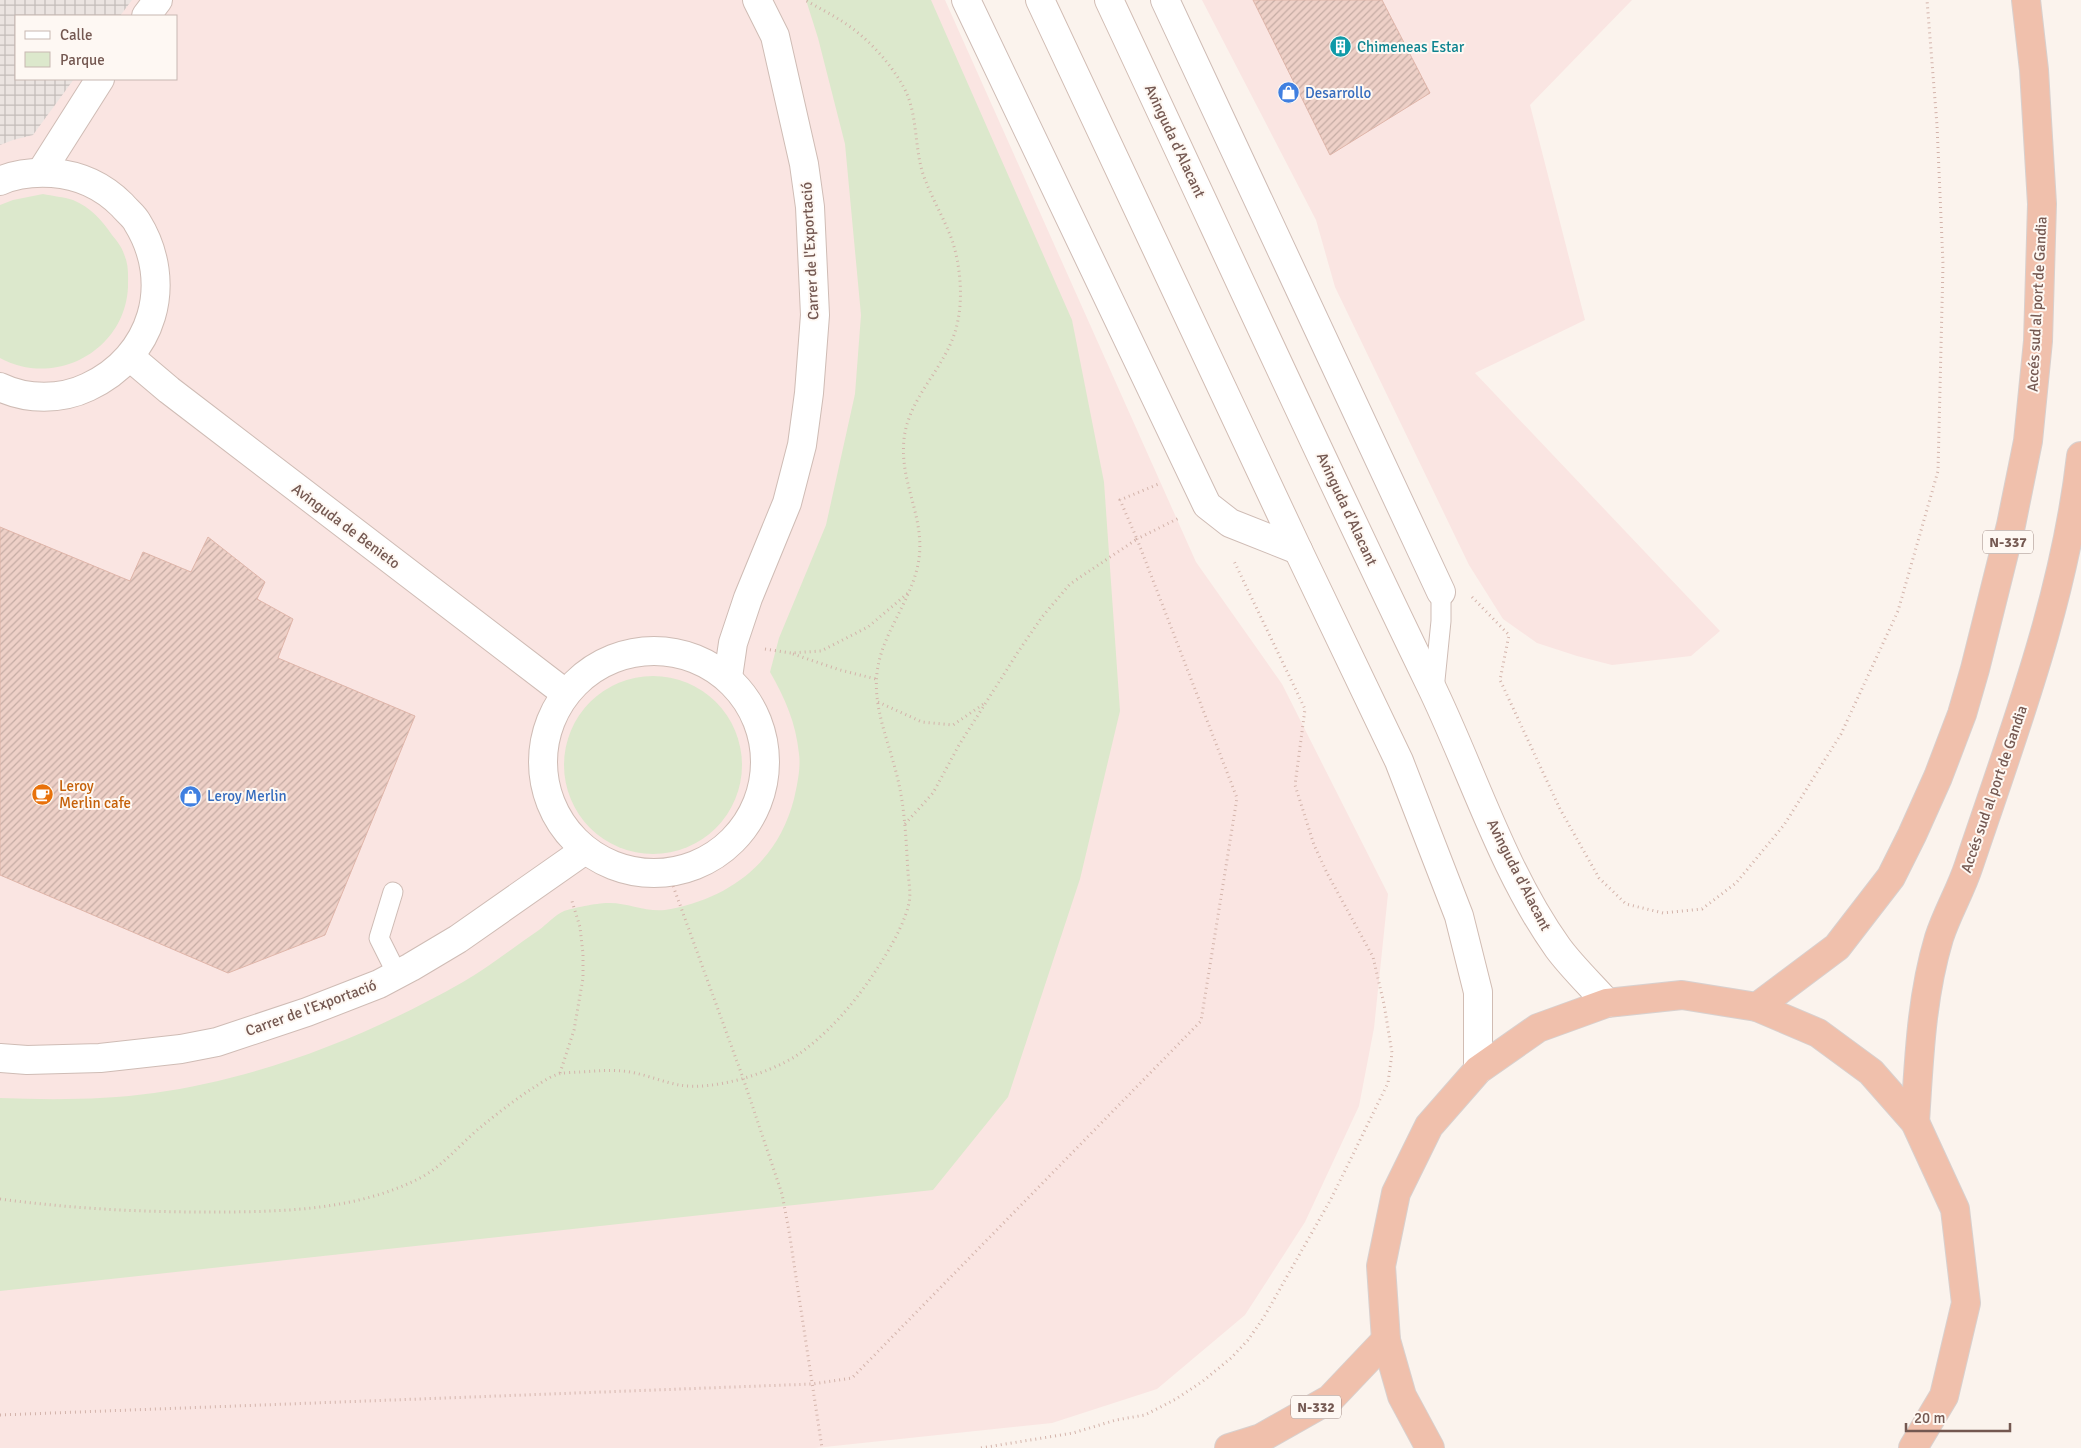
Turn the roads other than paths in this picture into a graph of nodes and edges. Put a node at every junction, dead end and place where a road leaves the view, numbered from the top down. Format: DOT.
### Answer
graph roads {
  1 [pos="158,0"];
  2 [pos="757,0"];
  3 [pos="966,0"];
  4 [pos="1040,0"];
  5 [pos="1109,0"];
  6 [pos="1165,0"];
  7 [pos="2026,0"];
  8 [pos="770,12"];
  9 [pos="147,15"];
  10 [pos="99,80"];
  11 [pos="41,172"];
  12 [pos="0,181"];
  13 [pos="130,358"];
  14 [pos="0,388"];
  15 [pos="2081,456"];
  16 [pos="1298,550"];
  17 [pos="1441,592"];
  18 [pos="728,677"];
  19 [pos="1434,691"];
  20 [pos="565,693"];
  21 [pos="585,850"];
  22 [pos="393,892"];
  23 [pos="397,974"];
  24 [pos="1607,1002"];
  25 [pos="1757,1007"];
  26 [pos="0,1058"];
  27 [pos="1478,1070"];
  28 [pos="1915,1122"];
  29 [pos="1386,1340"];
  30 [pos="1229,1448"];
  31 [pos="1430,1448"];
  32 [pos="1912,1448"];
  1 -- 9 [label="street"];
  2 -- 8 [label="street, Carrer de l'Exportació"];
  3 -- 16 [label="street"];
  4 -- 16 [label="street"];
  5 -- 19 [label="street, Avinguda d'Alacant"];
  6 -- 17 [label="street"];
  7 -- 25 [label="highway, Accés sud al port de Gandia / N-337"];
  8 -- 18 [label="street, Carrer de l'Exportació"];
  10 -- 11 [label="street"];
  11 -- 12 [label="street"];
  11 -- 13 [label="street"];
  13 -- 14 [label="street"];
  13 -- 20 [label="street, Avinguda de Benieto"];
  15 -- 28 [label="highway, Accés sud al port de Gandia"];
  16 -- 27 [label="street"];
  17 -- 19 [label="lane"];
  18 -- 20 [label="street"];
  18 -- 21 [label="street"];
  19 -- 24 [label="street, Avinguda d'Alacant"];
  20 -- 21 [label="street"];
  21 -- 23 [label="street, Carrer de l'Exportació"];
  22 -- 23 [label="lane"];
  23 -- 26 [label="street, Carrer de l'Exportació"];
  24 -- 25 [label="highway, Accés sud al port de Gandia"];
  24 -- 27 [label="highway, Accés sud al port de Gandia"];
  25 -- 28 [label="highway, Accés sud al port de Gandia"];
  27 -- 29 [label="highway, Accés sud al port de Gandia"];
  28 -- 32 [label="highway, Accés sud al port de Gandia"];
  29 -- 30 [label="highway, N-332"];
  29 -- 31 [label="highway, Accés sud al port de Gandia"];
}
